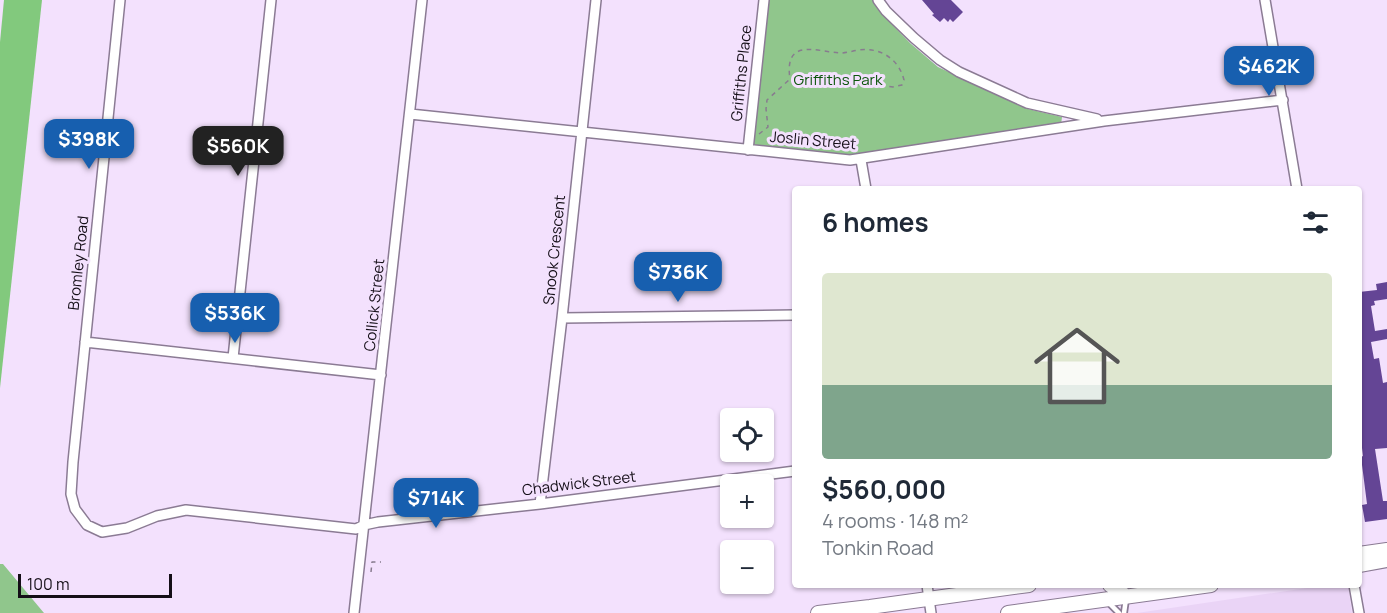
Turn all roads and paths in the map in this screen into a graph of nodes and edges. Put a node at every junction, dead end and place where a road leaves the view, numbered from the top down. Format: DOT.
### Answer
graph roads {
  1 [pos="120,0"];
  2 [pos="271,0"];
  3 [pos="422,0"];
  4 [pos="596,0"];
  5 [pos="764,0"];
  6 [pos="878,0"];
  7 [pos="1265,0"];
  8 [pos="790,79"];
  9 [pos="1283,99"];
  10 [pos="410,114"];
  11 [pos="1104,121"];
  12 [pos="582,131"];
  13 [pos="750,136"];
  14 [pos="748,150"];
  15 [pos="861,160"];
  16 [pos="865,186"];
  17 [pos="1297,186"];
  18 [pos="792,315"];
  19 [pos="562,318"];
  20 [pos="85,342"];
  21 [pos="232,358"];
  22 [pos="381,375"];
  23 [pos="792,471"];
  24 [pos="540,504"];
  25 [pos="87,525"];
  26 [pos="364,525"];
  27 [pos="1387,550"];
  28 [pos="1362,554"];
  29 [pos="1387,560"];
  30 [pos="381,562"];
  31 [pos="1362,564"];
  32 [pos="371,572"];
  33 [pos="1009,588"];
  34 [pos="1022,588"];
  35 [pos="1114,588"];
  36 [pos="1190,588"];
  37 [pos="1355,588"];
  38 [pos="1126,597"];
  39 [pos="929,599"];
  40 [pos="1106,599"];
  41 [pos="1015,612"];
  42 [pos="354,613"];
  43 [pos="818,613"];
  44 [pos="1119,613"];
  45 [pos="1124,613"];
  46 [pos="1359,613"];
  1 -- 20 [label="street, Bromley Road"];
  2 -- 21 [label="street"];
  3 -- 10 [label="street, Collick Street"];
  4 -- 12 [label="street, Snook Crescent"];
  5 -- 13 [label="street, Griffiths Place"];
  6 -- 11 [label="street"];
  7 -- 9 [label="street"];
  8 -- 8 [label="path"];
  8 -- 13 [label="path"];
  9 -- 11 [label="street, Joslin Street"];
  9 -- 17 [label="street"];
  10 -- 12 [label="street, Joslin Street"];
  10 -- 22 [label="street, Collick Street"];
  11 -- 15 [label="street, Joslin Street"];
  12 -- 14 [label="street, Joslin Street"];
  12 -- 19 [label="street, Snook Crescent"];
  13 -- 14 [label="street, Griffiths Place"];
  14 -- 15 [label="street, Joslin Street"];
  15 -- 16 [label="street"];
  18 -- 19 [label="street"];
  19 -- 24 [label="street, Snook Crescent"];
  20 -- 21 [label="street"];
  20 -- 25 [label="street, Bromley Road"];
  21 -- 22 [label="street"];
  22 -- 26 [label="street, Collick Street"];
  23 -- 24 [label="street, Chadwick Street"];
  24 -- 26 [label="street, Chadwick Street"];
  25 -- 26 [label="street, Chadwick Street"];
  26 -- 42 [label="street, Collick Street"];
  27 -- 28 [label="main road"];
  29 -- 31 [label="main road"];
  30 -- 32 [label="path"];
  33 -- 39 [label="main road"];
  34 -- 41 [label="main road"];
  35 -- 38 [label="main road"];
  36 -- 38 [label="main road"];
  37 -- 46 [label="street"];
  38 -- 40 [label="main road"];
  38 -- 45 [label="lane"];
  39 -- 43 [label="main road"];
  40 -- 41 [label="main road"];
  40 -- 44 [label="lane"];
}
